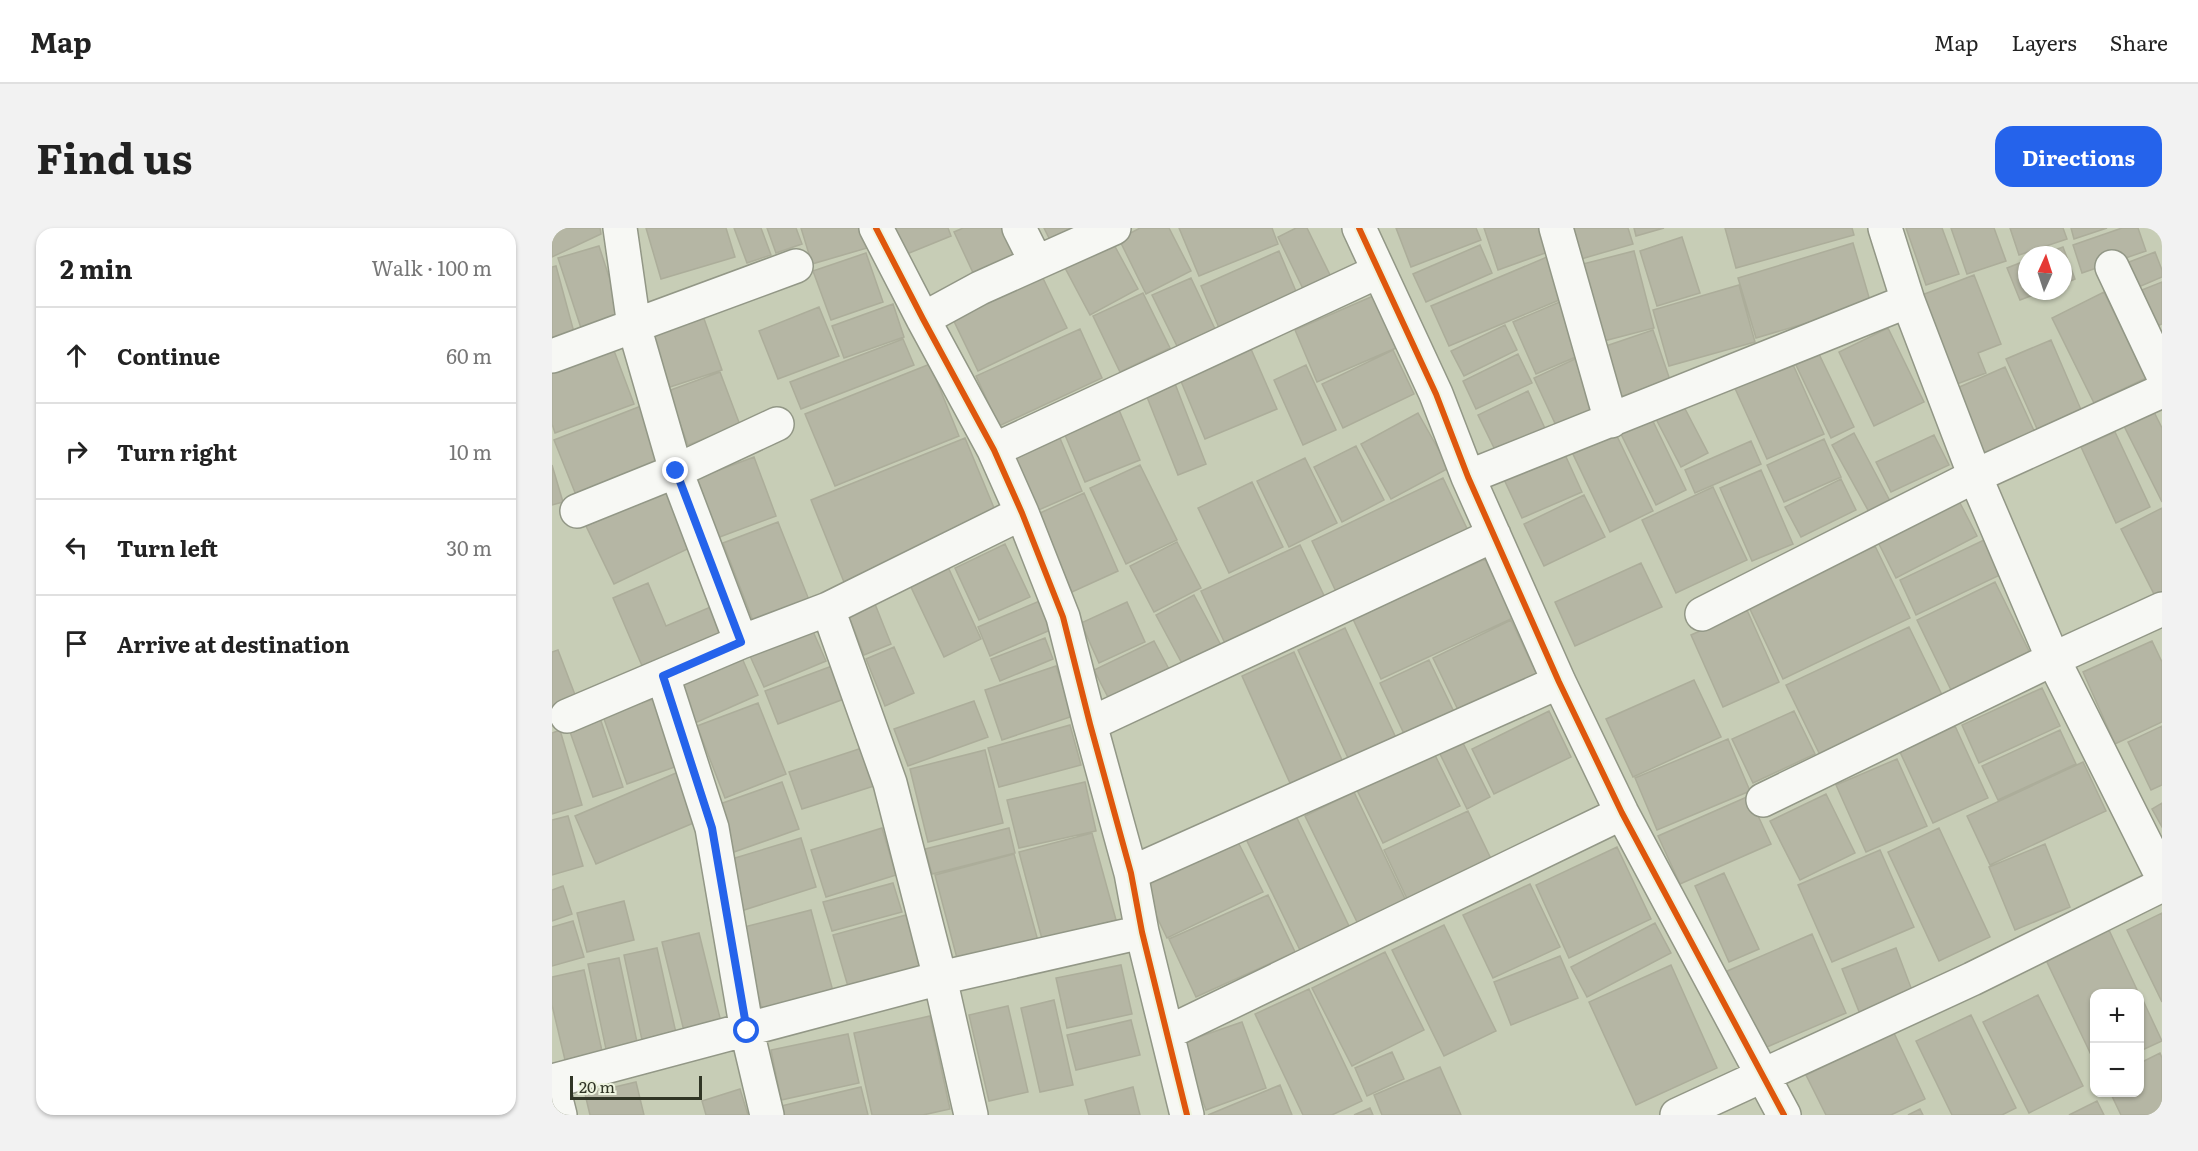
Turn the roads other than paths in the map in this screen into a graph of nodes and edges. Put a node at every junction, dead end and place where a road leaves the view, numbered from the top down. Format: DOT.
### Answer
graph roads {
  1 [pos="620,228"];
  2 [pos="876,228"];
  3 [pos="1019,228"];
  4 [pos="1114,228"];
  5 [pos="1359,228"];
  6 [pos="1556,228"];
  7 [pos="1886,228"];
  8 [pos="1036,262"];
  9 [pos="796,266"];
  10 [pos="2112,267"];
  11 [pos="1377,272"];
  12 [pos="1908,301"];
  13 [pos="923,319"];
  14 [pos="634,326"];
  15 [pos="552,356"];
  16 [pos="2162,374"];
  17 [pos="2162,390"];
  18 [pos="1611,421"];
  19 [pos="777,424"];
  20 [pos="994,450"];
  21 [pos="676,471"];
  22 [pos="1975,476"];
  23 [pos="1468,477"];
  24 [pos="577,511"];
  25 [pos="1022,513"];
  26 [pos="1494,534"];
  27 [pos="828,609"];
  28 [pos="2162,609"];
  29 [pos="1702,614"];
  30 [pos="741,642"];
  31 [pos="2053,659"];
  32 [pos="663,676"];
  33 [pos="1559,682"];
  34 [pos="567,716"];
  35 [pos="1090,724"];
  36 [pos="1763,800"];
  37 [pos="1622,813"];
  38 [pos="1131,873"];
  39 [pos="2162,876"];
  40 [pos="2162,885"];
  41 [pos="1142,932"];
  42 [pos="940,978"];
  43 [pos="747,1031"];
  44 [pos="1167,1033"];
  45 [pos="1765,1076"];
  46 [pos="552,1082"];
  47 [pos="560,1115"];
  48 [pos="767,1115"];
  49 [pos="971,1115"];
  50 [pos="1187,1115"];
  51 [pos="1677,1115"];
  52 [pos="1784,1115"];
  1 -- 14 [label="street"];
  2 -- 13 [label="street"];
  3 -- 8 [label="street"];
  4 -- 8 [label="street"];
  5 -- 11 [label="street"];
  6 -- 18 [label="street"];
  7 -- 12 [label="street"];
  8 -- 13 [label="street"];
  9 -- 14 [label="street"];
  10 -- 16 [label="street"];
  11 -- 20 [label="street"];
  11 -- 23 [label="street"];
  12 -- 18 [label="street"];
  12 -- 22 [label="street"];
  13 -- 20 [label="street"];
  14 -- 15 [label="street"];
  14 -- 21 [label="street"];
  17 -- 22 [label="street"];
  18 -- 23 [label="street"];
  19 -- 21 [label="street"];
  20 -- 25 [label="street"];
  21 -- 24 [label="street"];
  21 -- 30 [label="street"];
  22 -- 29 [label="street"];
  22 -- 31 [label="street"];
  23 -- 26 [label="street"];
  25 -- 27 [label="street"];
  25 -- 35 [label="street"];
  26 -- 33 [label="street"];
  26 -- 35 [label="street"];
  27 -- 30 [label="street"];
  27 -- 42 [label="street"];
  28 -- 31 [label="street"];
  30 -- 32 [label="street"];
  31 -- 36 [label="street"];
  31 -- 39 [label="street"];
  32 -- 34 [label="street"];
  32 -- 43 [label="street"];
  33 -- 37 [label="street"];
  33 -- 38 [label="street"];
  35 -- 38 [label="street"];
  37 -- 44 [label="street"];
  37 -- 45 [label="street"];
  38 -- 41 [label="street"];
  40 -- 45 [label="street"];
  41 -- 42 [label="street"];
  41 -- 44 [label="street"];
  42 -- 43 [label="street"];
  42 -- 49 [label="street"];
  43 -- 46 [label="street"];
  43 -- 48 [label="street"];
  44 -- 50 [label="street"];
  45 -- 51 [label="street"];
  45 -- 52 [label="street"];
  46 -- 47 [label="street"];
}
